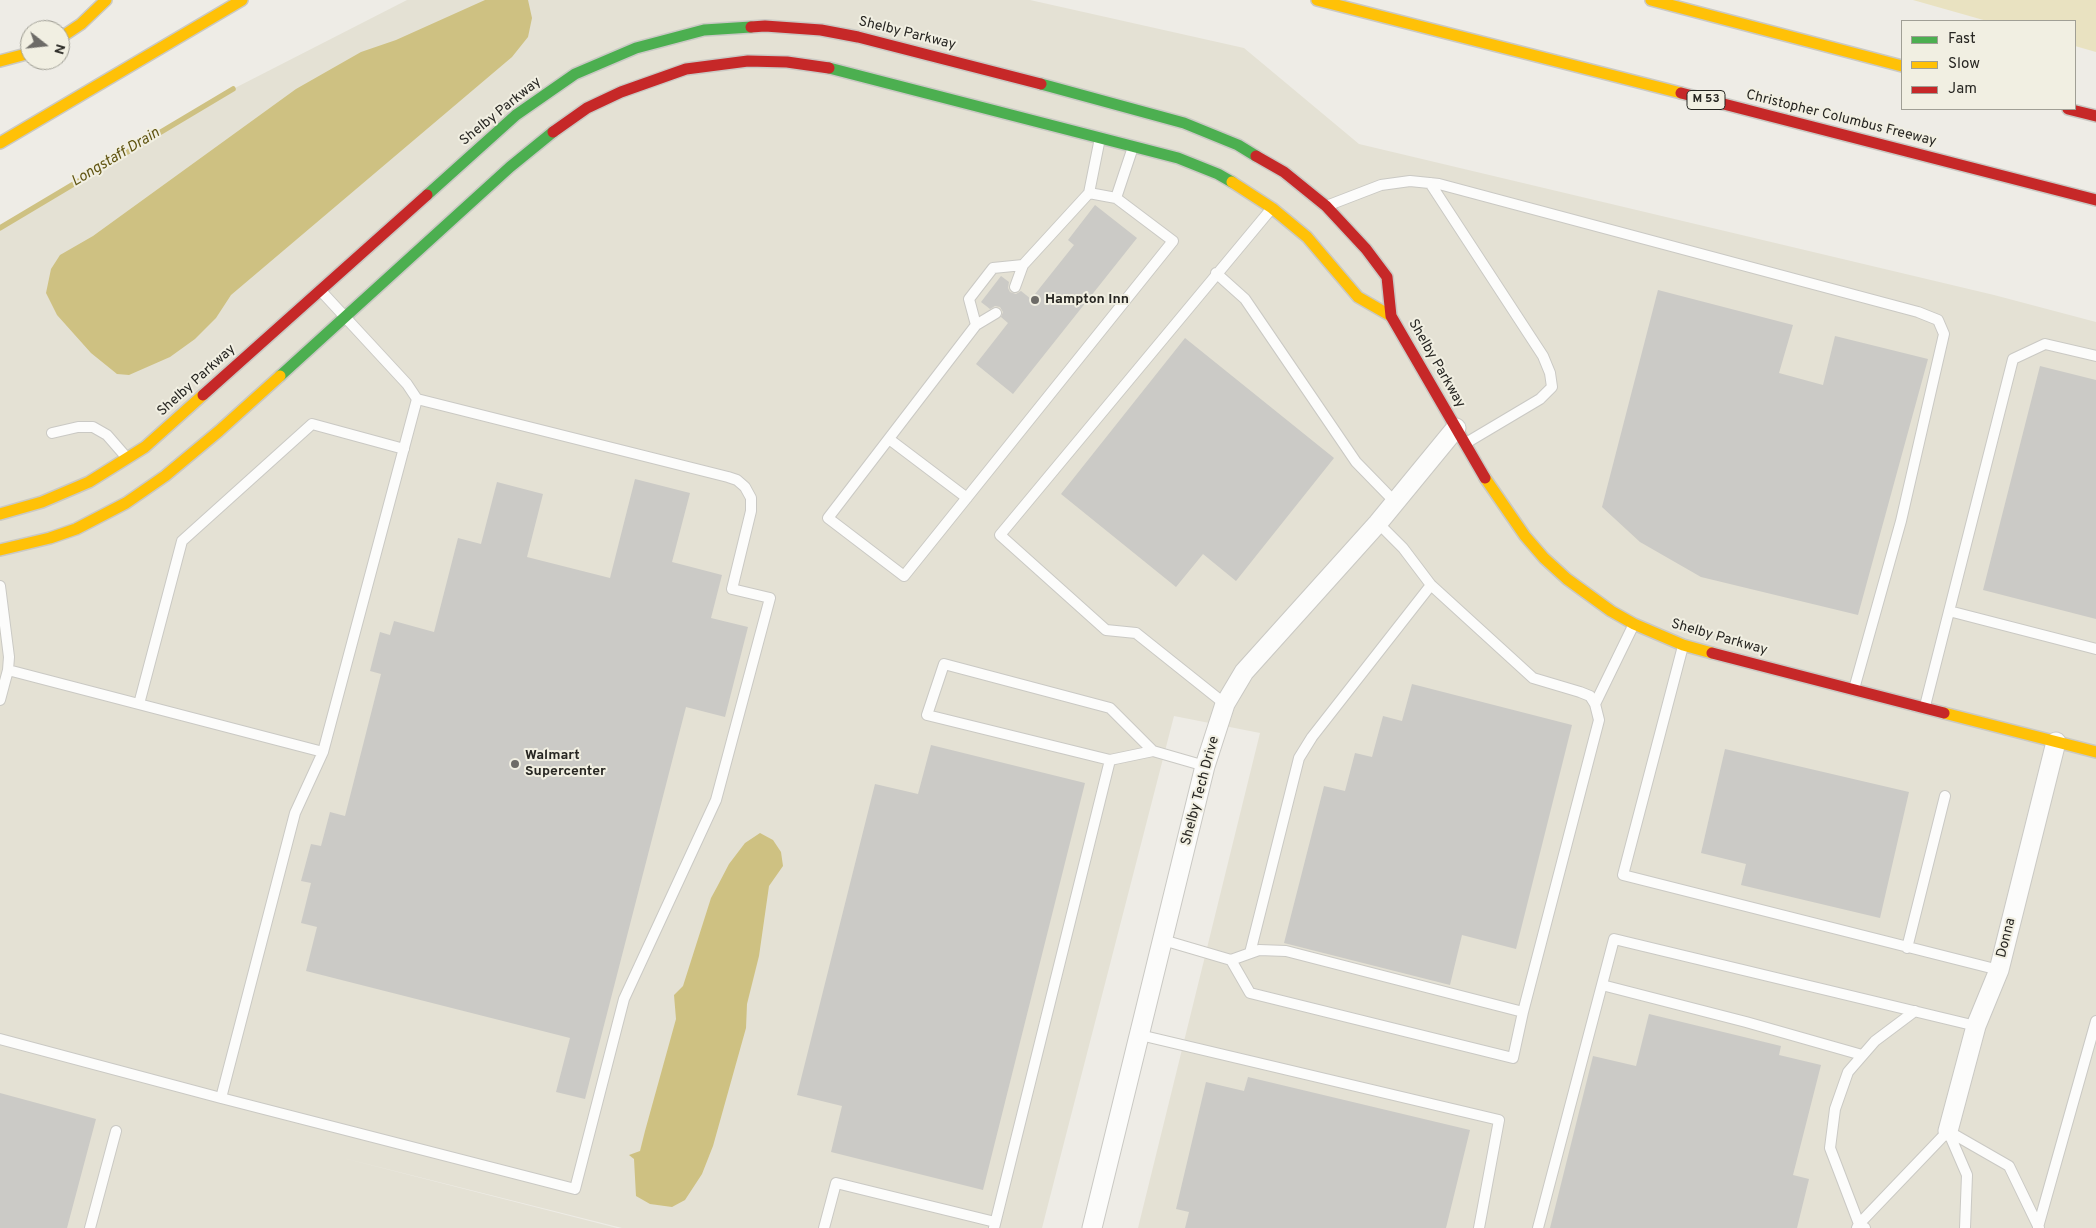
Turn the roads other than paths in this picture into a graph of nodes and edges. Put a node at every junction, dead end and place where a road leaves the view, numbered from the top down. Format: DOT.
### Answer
graph roads {
  1 [pos="106,0"];
  2 [pos="242,0"];
  3 [pos="1317,0"];
  4 [pos="1651,0"];
  5 [pos="70,31"];
  6 [pos="20,56"];
  7 [pos="0,61"];
  8 [pos="1901,66"];
  9 [pos="2072,110"];
  10 [pos="2096,116"];
  11 [pos="1100,137"];
  12 [pos="0,143"];
  13 [pos="1134,145"];
  14 [pos="1238,145"];
  15 [pos="1201,167"];
  16 [pos="1430,183"];
  17 [pos="1089,193"];
  18 [pos="1116,198"];
  19 [pos="2096,200"];
  20 [pos="1326,206"];
  21 [pos="1272,208"];
  22 [pos="1023,265"];
  23 [pos="1216,273"];
  24 [pos="1016,287"];
  25 [pos="320,290"];
  26 [pos="996,313"];
  27 [pos="1391,316"];
  28 [pos="345,317"];
  29 [pos="976,325"];
  30 [pos="2096,356"];
  31 [pos="264,374"];
  32 [pos="258,395"];
  33 [pos="417,399"];
  34 [pos="52,433"];
  35 [pos="1460,436"];
  36 [pos="889,439"];
  37 [pos="404,449"];
  38 [pos="128,460"];
  39 [pos="967,498"];
  40 [pos="1395,502"];
  41 [pos="18,509"];
  42 [pos="0,514"];
  43 [pos="1378,523"];
  44 [pos="0,525"];
  45 [pos="0,550"];
  46 [pos="1431,585"];
  47 [pos="0,586"];
  48 [pos="1949,611"];
  49 [pos="1634,624"];
  50 [pos="1683,645"];
  51 [pos="2096,649"];
  52 [pos="5,675"];
  53 [pos="1854,690"];
  54 [pos="0,700"];
  55 [pos="139,704"];
  56 [pos="1225,704"];
  57 [pos="1596,704"];
  58 [pos="1924,709"];
  59 [pos="2056,742"];
  60 [pos="1153,751"];
  61 [pos="323,752"];
  62 [pos="2096,752"];
  63 [pos="1110,760"];
  64 [pos="1205,766"];
  65 [pos="1945,796"];
  66 [pos="1163,940"];
  67 [pos="1907,948"];
  68 [pos="1250,953"];
  69 [pos="1231,960"];
  70 [pos="1999,970"];
  71 [pos="1602,985"];
  72 [pos="1915,1011"];
  73 [pos="1524,1012"];
  74 [pos="2096,1020"];
  75 [pos="1976,1026"];
  76 [pos="1140,1035"];
  77 [pos="0,1039"];
  78 [pos="1862,1055"];
  79 [pos="221,1098"];
  80 [pos="116,1131"];
  81 [pos="1948,1131"];
  82 [pos="995,1225"];
  83 [pos="1860,1227"];
  84 [pos="2039,1227"];
  85 [pos="90,1228"];
  86 [pos="824,1228"];
  87 [pos="1092,1228"];
  88 [pos="1479,1228"];
  89 [pos="1538,1228"];
  90 [pos="1965,1228"];
  1 -- 5 [label="main road"];
  2 -- 12 [label="main road"];
  3 -- 19 [label="main road, Christopher Columbus Freeway / M 53"];
  4 -- 8 [label="main road"];
  6 -- 7 [label="main road"];
  9 -- 10 [label="main road"];
  11 -- 13 [label="main road, Shelby Parkway"];
  11 -- 17 [label="lane"];
  11 -- 28 [label="main road, Shelby Parkway"];
  13 -- 15 [label="main road, Shelby Parkway"];
  13 -- 18 [label="lane"];
  14 -- 15 [label="main road"];
  14 -- 20 [label="main road, Shelby Parkway"];
  14 -- 25 [label="main road, Shelby Parkway"];
  15 -- 21 [label="main road, Shelby Parkway"];
  16 -- 20 [label="lane"];
  16 -- 35 [label="lane"];
  16 -- 53 [label="lane"];
  17 -- 18 [label="lane"];
  17 -- 22 [label="lane"];
  18 -- 39 [label="lane"];
  20 -- 27 [label="main road, Shelby Parkway"];
  21 -- 23 [label="lane"];
  21 -- 27 [label="main road, Shelby Parkway"];
  22 -- 24 [label="lane"];
  22 -- 29 [label="lane"];
  23 -- 40 [label="lane"];
  23 -- 56 [label="lane"];
  25 -- 28 [label="lane"];
  25 -- 38 [label="main road, Shelby Parkway"];
  26 -- 29 [label="lane"];
  27 -- 35 [label="main road, Shelby Parkway"];
  28 -- 32 [label="main road, Shelby Parkway"];
  28 -- 33 [label="lane"];
  29 -- 36 [label="lane"];
  30 -- 48 [label="lane"];
  31 -- 32 [label="main road"];
  32 -- 45 [label="main road, Shelby Parkway"];
  33 -- 37 [label="lane"];
  33 -- 79 [label="lane"];
  34 -- 38 [label="lane"];
  35 -- 40 [label="street, Shelby Tech Drive"];
  35 -- 49 [label="main road, Shelby Parkway"];
  36 -- 39 [label="lane"];
  36 -- 39 [label="lane"];
  37 -- 55 [label="lane"];
  37 -- 61 [label="lane"];
  38 -- 41 [label="main road, Shelby Parkway"];
  40 -- 43 [label="street, Shelby Tech Drive"];
  41 -- 42 [label="main road, Shelby Parkway"];
  41 -- 44 [label="main road"];
  43 -- 46 [label="lane"];
  43 -- 56 [label="street, Shelby Tech Drive"];
  46 -- 57 [label="lane"];
  46 -- 68 [label="lane"];
  47 -- 52 [label="lane"];
  48 -- 51 [label="lane"];
  48 -- 58 [label="lane"];
  49 -- 50 [label="main road, Shelby Parkway"];
  49 -- 57 [label="lane"];
  50 -- 53 [label="main road, Shelby Parkway"];
  50 -- 67 [label="lane"];
  52 -- 54 [label="lane"];
  52 -- 55 [label="lane"];
  53 -- 58 [label="main road, Shelby Parkway"];
  55 -- 61 [label="lane"];
  56 -- 64 [label="street, Shelby Tech Drive"];
  57 -- 73 [label="lane"];
  58 -- 59 [label="main road, Shelby Parkway"];
  59 -- 62 [label="main road, Shelby Parkway"];
  59 -- 70 [label="street, Donna"];
  60 -- 63 [label="lane"];
  60 -- 63 [label="lane"];
  60 -- 64 [label="lane"];
  61 -- 79 [label="lane"];
  63 -- 82 [label="lane"];
  64 -- 66 [label="street, Shelby Tech Drive"];
  65 -- 67 [label="lane"];
  66 -- 69 [label="lane"];
  66 -- 76 [label="street, Shelby Tech Drive"];
  67 -- 70 [label="lane"];
  68 -- 69 [label="lane"];
  68 -- 73 [label="lane"];
  69 -- 73 [label="lane"];
  70 -- 75 [label="street, Donna"];
  71 -- 72 [label="lane"];
  71 -- 78 [label="lane"];
  71 -- 89 [label="lane"];
  72 -- 75 [label="lane"];
  72 -- 78 [label="lane"];
  74 -- 84 [label="lane"];
  75 -- 81 [label="street, Donna"];
  76 -- 87 [label="street, Shelby Tech Drive"];
  76 -- 88 [label="lane"];
  77 -- 79 [label="lane"];
  78 -- 83 [label="lane"];
  80 -- 85 [label="lane"];
  81 -- 83 [label="lane"];
  81 -- 84 [label="lane"];
  81 -- 90 [label="lane"];
  82 -- 86 [label="lane"];
}
